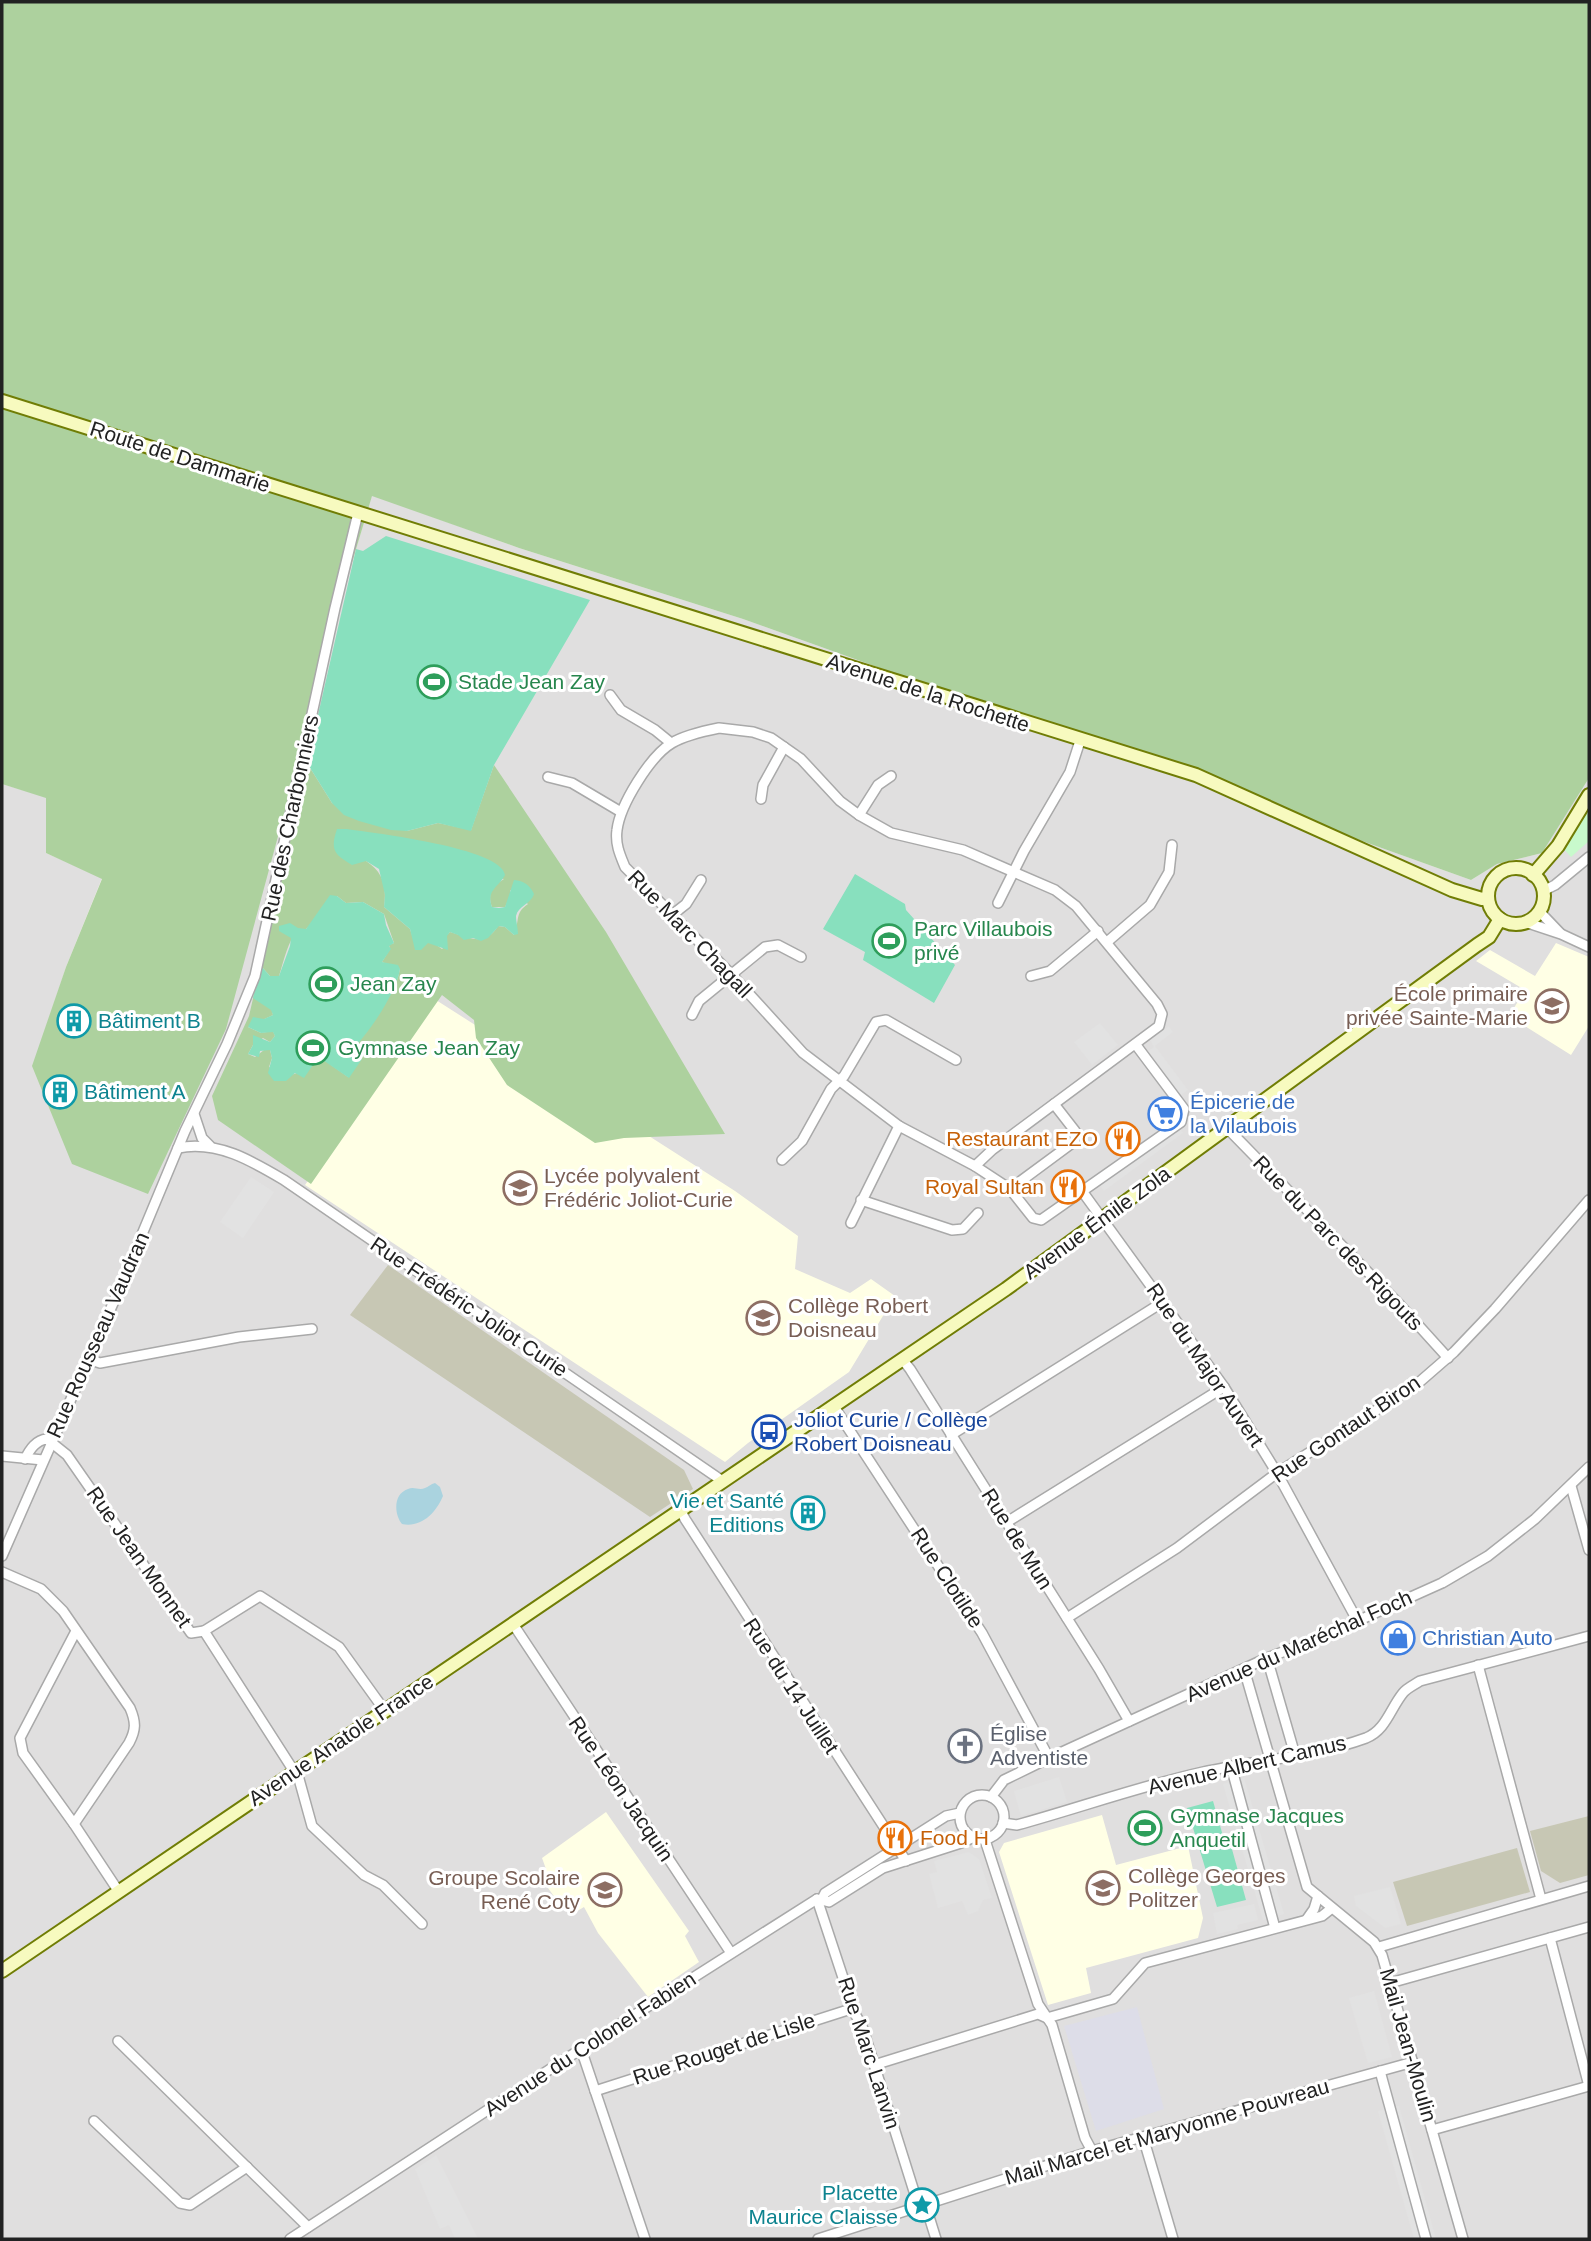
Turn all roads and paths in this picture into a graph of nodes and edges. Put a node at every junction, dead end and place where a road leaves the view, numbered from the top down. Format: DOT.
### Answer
graph roads {
  1 [pos="2,401"];
  2 [pos="358,513"];
  3 [pos="610,695"];
  4 [pos="1080,741"];
  5 [pos="671,743"];
  6 [pos="784,747"];
  7 [pos="891,776"];
  8 [pos="548,777"];
  9 [pos="1589,795"];
  10 [pos="761,799"];
  11 [pos="621,812"];
  12 [pos="859,815"];
  13 [pos="1172,845"];
  14 [pos="1589,857"];
  15 [pos="1013,872"];
  16 [pos="1533,875"];
  17 [pos="701,880"];
  18 [pos="1543,891"];
  19 [pos="1488,898"];
  20 [pos="998,904"];
  21 [pos="1539,911"];
  22 [pos="673,915"];
  23 [pos="1500,919"];
  24 [pos="1525,922"];
  25 [pos="1098,931"];
  26 [pos="1562,934"];
  27 [pos="1107,942"];
  28 [pos="1589,947"];
  29 [pos="801,957"];
  30 [pos="731,974"];
  31 [pos="1031,976"];
  32 [pos="692,1015"];
  33 [pos="1136,1045"];
  34 [pos="956,1060"];
  35 [pos="839,1081"];
  36 [pos="1054,1104"];
  37 [pos="194,1113"];
  38 [pos="899,1126"];
  39 [pos="1227,1128"];
  40 [pos="210,1146"];
  41 [pos="178,1148"];
  42 [pos="782,1160"];
  43 [pos="975,1166"];
  44 [pos="1010,1189"];
  45 [pos="1082,1191"];
  46 [pos="861,1200"];
  47 [pos="1589,1200"];
  48 [pos="978,1213"];
  49 [pos="1102,1219"];
  50 [pos="851,1223"];
  51 [pos="1163,1302"];
  52 [pos="312,1329"];
  53 [pos="1448,1358"];
  54 [pos="87,1359"];
  55 [pos="901,1359"];
  56 [pos="1224,1387"];
  57 [pos="833,1405"];
  58 [pos="951,1435"];
  59 [pos="51,1441"];
  60 [pos="2,1457"];
  61 [pos="25,1459"];
  62 [pos="43,1460"];
  63 [pos="1589,1467"];
  64 [pos="1277,1473"];
  65 [pos="721,1480"];
  66 [pos="1572,1486"];
  67 [pos="680,1509"];
  68 [pos="1007,1522"];
  69 [pos="1589,1550"];
  70 [pos="2,1556"];
  71 [pos="2,1572"];
  72 [pos="1068,1618"];
  73 [pos="1357,1620"];
  74 [pos="513,1624"];
  75 [pos="76,1631"];
  76 [pos="204,1631"];
  77 [pos="1589,1636"];
  78 [pos="1267,1658"];
  79 [pos="1478,1665"];
  80 [pos="1244,1669"];
  81 [pos="385,1710"];
  82 [pos="1129,1720"];
  83 [pos="1295,1755"];
  84 [pos="1049,1758"];
  85 [pos="1271,1761"];
  86 [pos="1231,1766"];
  87 [pos="294,1772"];
  88 [pos="991,1797"];
  89 [pos="960,1813"];
  90 [pos="1003,1823"];
  91 [pos="75,1824"];
  92 [pos="972,1838"];
  93 [pos="985,1840"];
  94 [pos="893,1851"];
  95 [pos="906,1861"];
  96 [pos="1589,1886"];
  97 [pos="119,1892"];
  98 [pos="1318,1896"];
  99 [pos="820,1899"];
  100 [pos="1541,1899"];
  101 [pos="1332,1908"];
  102 [pos="1307,1919"];
  103 [pos="422,1924"];
  104 [pos="1589,1927"];
  105 [pos="1275,1928"];
  106 [pos="1550,1938"];
  107 [pos="1379,1947"];
  108 [pos="731,1953"];
  109 [pos="2,1971"];
  110 [pos="1390,1983"];
  111 [pos="854,2008"];
  112 [pos="1046,2018"];
  113 [pos="118,2041"];
  114 [pos="581,2049"];
  115 [pos="1413,2062"];
  116 [pos="874,2065"];
  117 [pos="1380,2071"];
  118 [pos="1589,2086"];
  119 [pos="595,2091"];
  120 [pos="94,2121"];
  121 [pos="1432,2130"];
  122 [pos="1143,2137"];
  123 [pos="1091,2151"];
  124 [pos="247,2167"];
  125 [pos="922,2205"];
  126 [pos="308,2227"];
  127 [pos="290,2239"];
  128 [pos="645,2239"];
  129 [pos="818,2239"];
  130 [pos="936,2239"];
  131 [pos="1173,2239"];
  132 [pos="1426,2239"];
  133 [pos="1463,2239"];
  1 -- 2 [label="main road, Route de Dammarie"];
  2 -- 4 [label="main road, Avenue de la Rochette"];
  2 -- 37 [label="street, Rue des Charbonniers"];
  3 -- 5 [label="street"];
  4 -- 15 [label="street"];
  4 -- 19 [label="main road, Avenue de la Rochette"];
  5 -- 6 [label="street, Rue Marc Chagall"];
  5 -- 11 [label="street, Rue Marc Chagall"];
  6 -- 10 [label="street"];
  6 -- 12 [label="street, Rue Marc Chagall"];
  7 -- 12 [label="street"];
  8 -- 11 [label="street"];
  9 -- 16 [label="main road"];
  11 -- 22 [label="street, Rue Marc Chagall"];
  12 -- 15 [label="street, Rue Marc Chagall"];
  13 -- 27 [label="street"];
  14 -- 18 [label="street"];
  15 -- 20 [label="street"];
  15 -- 25 [label="street, Rue Marc Chagall"];
  16 -- 18 [label="main road"];
  16 -- 19 [label="main road"];
  17 -- 22 [label="street"];
  18 -- 21 [label="main road"];
  19 -- 23 [label="main road"];
  21 -- 24 [label="main road"];
  21 -- 26 [label="street"];
  22 -- 30 [label="street, Rue Marc Chagall"];
  23 -- 24 [label="main road"];
  23 -- 39 [label="main road, Avenue Émile Zola"];
  24 -- 26 [label="street"];
  25 -- 27 [label="street, Rue Marc Chagall"];
  25 -- 31 [label="street"];
  26 -- 28 [label="street"];
  27 -- 33 [label="street, Rue Marc Chagall"];
  29 -- 30 [label="street"];
  30 -- 32 [label="street"];
  30 -- 35 [label="street, Rue Marc Chagall"];
  33 -- 36 [label="street, Rue Marc Chagall"];
  33 -- 45 [label="street"];
  34 -- 35 [label="street"];
  35 -- 38 [label="street, Rue Marc Chagall"];
  35 -- 42 [label="street"];
  36 -- 43 [label="street, Rue Marc Chagall"];
  36 -- 44 [label="street"];
  37 -- 40 [label="street"];
  37 -- 41 [label="street, Rue Rousseau Vaudran"];
  38 -- 43 [label="street, Rue Marc Chagall"];
  38 -- 46 [label="street"];
  39 -- 49 [label="main road, Avenue Émile Zola"];
  39 -- 53 [label="street, Rue du Parc des Rigouts"];
  40 -- 41 [label="street, Rue Frédéric Joliot Curie"];
  40 -- 65 [label="street, Rue Frédéric Joliot Curie"];
  41 -- 54 [label="street, Rue Rousseau Vaudran"];
  43 -- 44 [label="street, Rue Marc Chagall"];
  44 -- 45 [label="street, Rue Marc Chagall"];
  45 -- 49 [label="street, Rue du Major Auvert"];
  46 -- 48 [label="street"];
  46 -- 50 [label="street"];
  47 -- 53 [label="street, Rue Gontaut Biron"];
  49 -- 51 [label="street, Rue du Major Auvert"];
  49 -- 55 [label="main road, Avenue Émile Zola"];
  51 -- 56 [label="street, Rue du Major Auvert"];
  51 -- 58 [label="street"];
  52 -- 54 [label="street"];
  53 -- 64 [label="street, Rue Gontaut Biron"];
  54 -- 59 [label="street, Rue Rousseau Vaudran"];
  55 -- 57 [label="main road, Avenue Émile Zola"];
  55 -- 58 [label="street, Rue de Mun"];
  56 -- 64 [label="street, Rue du Major Auvert"];
  56 -- 68 [label="street"];
  57 -- 65 [label="main road, Avenue Émile Zola"];
  57 -- 84 [label="street, Rue Clotilde"];
  58 -- 68 [label="street, Rue de Mun"];
  59 -- 61 [label="street"];
  59 -- 62 [label="street, Rue Rousseau Vaudran"];
  59 -- 76 [label="street, Rue Jean Monnet"];
  60 -- 61 [label="street"];
  61 -- 62 [label="street"];
  62 -- 70 [label="street, Rue Rousseau Vaudran"];
  63 -- 66 [label="street, Avenue du Maréchal Foch"];
  64 -- 72 [label="street, Rue Gontaut Biron"];
  64 -- 73 [label="street, Rue du Major Auvert"];
  65 -- 67 [label="main road, Avenue Émile Zola"];
  66 -- 69 [label="street"];
  66 -- 73 [label="street, Avenue du Maréchal Foch"];
  67 -- 74 [label="main road, Avenue Anatole France"];
  67 -- 94 [label="street, Rue du 14 Juillet"];
  68 -- 72 [label="street, Rue de Mun"];
  71 -- 75 [label="street"];
  72 -- 82 [label="street, Rue de Mun"];
  73 -- 78 [label="street, Avenue du Maréchal Foch"];
  74 -- 81 [label="main road, Avenue Anatole France"];
  74 -- 108 [label="street, Rue Léon Jacquin"];
  75 -- 91 [label="street"];
  75 -- 91 [label="street"];
  76 -- 81 [label="street"];
  76 -- 87 [label="street, Rue Jean Monnet"];
  77 -- 79 [label="street, Avenue Albert Camus"];
  78 -- 80 [label="street, Avenue du Maréchal Foch"];
  78 -- 83 [label="street"];
  79 -- 83 [label="street, Avenue Albert Camus"];
  79 -- 100 [label="street"];
  80 -- 82 [label="street, Avenue du Maréchal Foch"];
  80 -- 85 [label="street, Mail Jean-Moulin"];
  81 -- 87 [label="main road, Avenue Anatole France"];
  82 -- 84 [label="street, Avenue du Maréchal Foch"];
  83 -- 85 [label="street, Avenue Albert Camus"];
  84 -- 88 [label="street, Avenue du Maréchal Foch"];
  85 -- 86 [label="street, Avenue Albert Camus"];
  85 -- 98 [label="street, Mail Jean-Moulin"];
  86 -- 90 [label="street, Avenue Albert Camus"];
  86 -- 105 [label="street"];
  87 -- 97 [label="main road, Avenue Anatole France"];
  87 -- 103 [label="street, Rue Jean Monnet"];
  88 -- 89 [label="street"];
  88 -- 90 [label="street"];
  89 -- 92 [label="street"];
  89 -- 94 [label="street"];
  90 -- 93 [label="street"];
  91 -- 97 [label="street"];
  92 -- 93 [label="street"];
  92 -- 95 [label="street"];
  93 -- 112 [label="street"];
  94 -- 95 [label="street, Rue du 14 Juillet"];
  94 -- 99 [label="street, Avenue du Colonel Fabien"];
  95 -- 99 [label="street"];
  96 -- 100 [label="street"];
  97 -- 109 [label="main road, Avenue Anatole France"];
  98 -- 101 [label="street, Mail Jean-Moulin"];
  98 -- 102 [label="street"];
  99 -- 108 [label="street, Avenue du Colonel Fabien"];
  99 -- 111 [label="street, Rue Marc Lanvin"];
  100 -- 107 [label="street"];
  101 -- 102 [label="street"];
  101 -- 107 [label="street, Mail Jean-Moulin"];
  102 -- 105 [label="street"];
  104 -- 106 [label="street"];
  105 -- 112 [label="street"];
  106 -- 110 [label="street"];
  106 -- 118 [label="street"];
  107 -- 110 [label="street, Mail Jean-Moulin"];
  108 -- 114 [label="street, Avenue du Colonel Fabien"];
  110 -- 115 [label="street, Mail Jean-Moulin"];
  111 -- 116 [label="street, Rue Marc Lanvin"];
  111 -- 119 [label="street, Rue Rouget de Lisle"];
  112 -- 116 [label="street"];
  112 -- 123 [label="street"];
  113 -- 124 [label="street"];
  114 -- 119 [label="street"];
  114 -- 126 [label="street, Avenue du Colonel Fabien"];
  115 -- 117 [label="street, Mail Marcel et Maryvonne Pouvreau"];
  115 -- 121 [label="street, Mail Jean-Moulin"];
  116 -- 125 [label="street, Rue Marc Lanvin"];
  117 -- 122 [label="street, Mail Marcel et Maryvonne Pouvreau"];
  117 -- 132 [label="street, Mail Jean-Moulin"];
  118 -- 121 [label="street"];
  119 -- 128 [label="street"];
  120 -- 124 [label="street"];
  121 -- 133 [label="street, Mail Jean-Moulin"];
  122 -- 123 [label="street, Mail Marcel et Maryvonne Pouvreau"];
  122 -- 131 [label="street"];
  123 -- 125 [label="street, Mail Marcel et Maryvonne Pouvreau"];
  124 -- 126 [label="street"];
  125 -- 129 [label="street, Mail Marcel et Maryvonne Pouvreau"];
  125 -- 130 [label="street, Rue Marc Lanvin"];
  126 -- 127 [label="street, Avenue du Colonel Fabien"];
}
